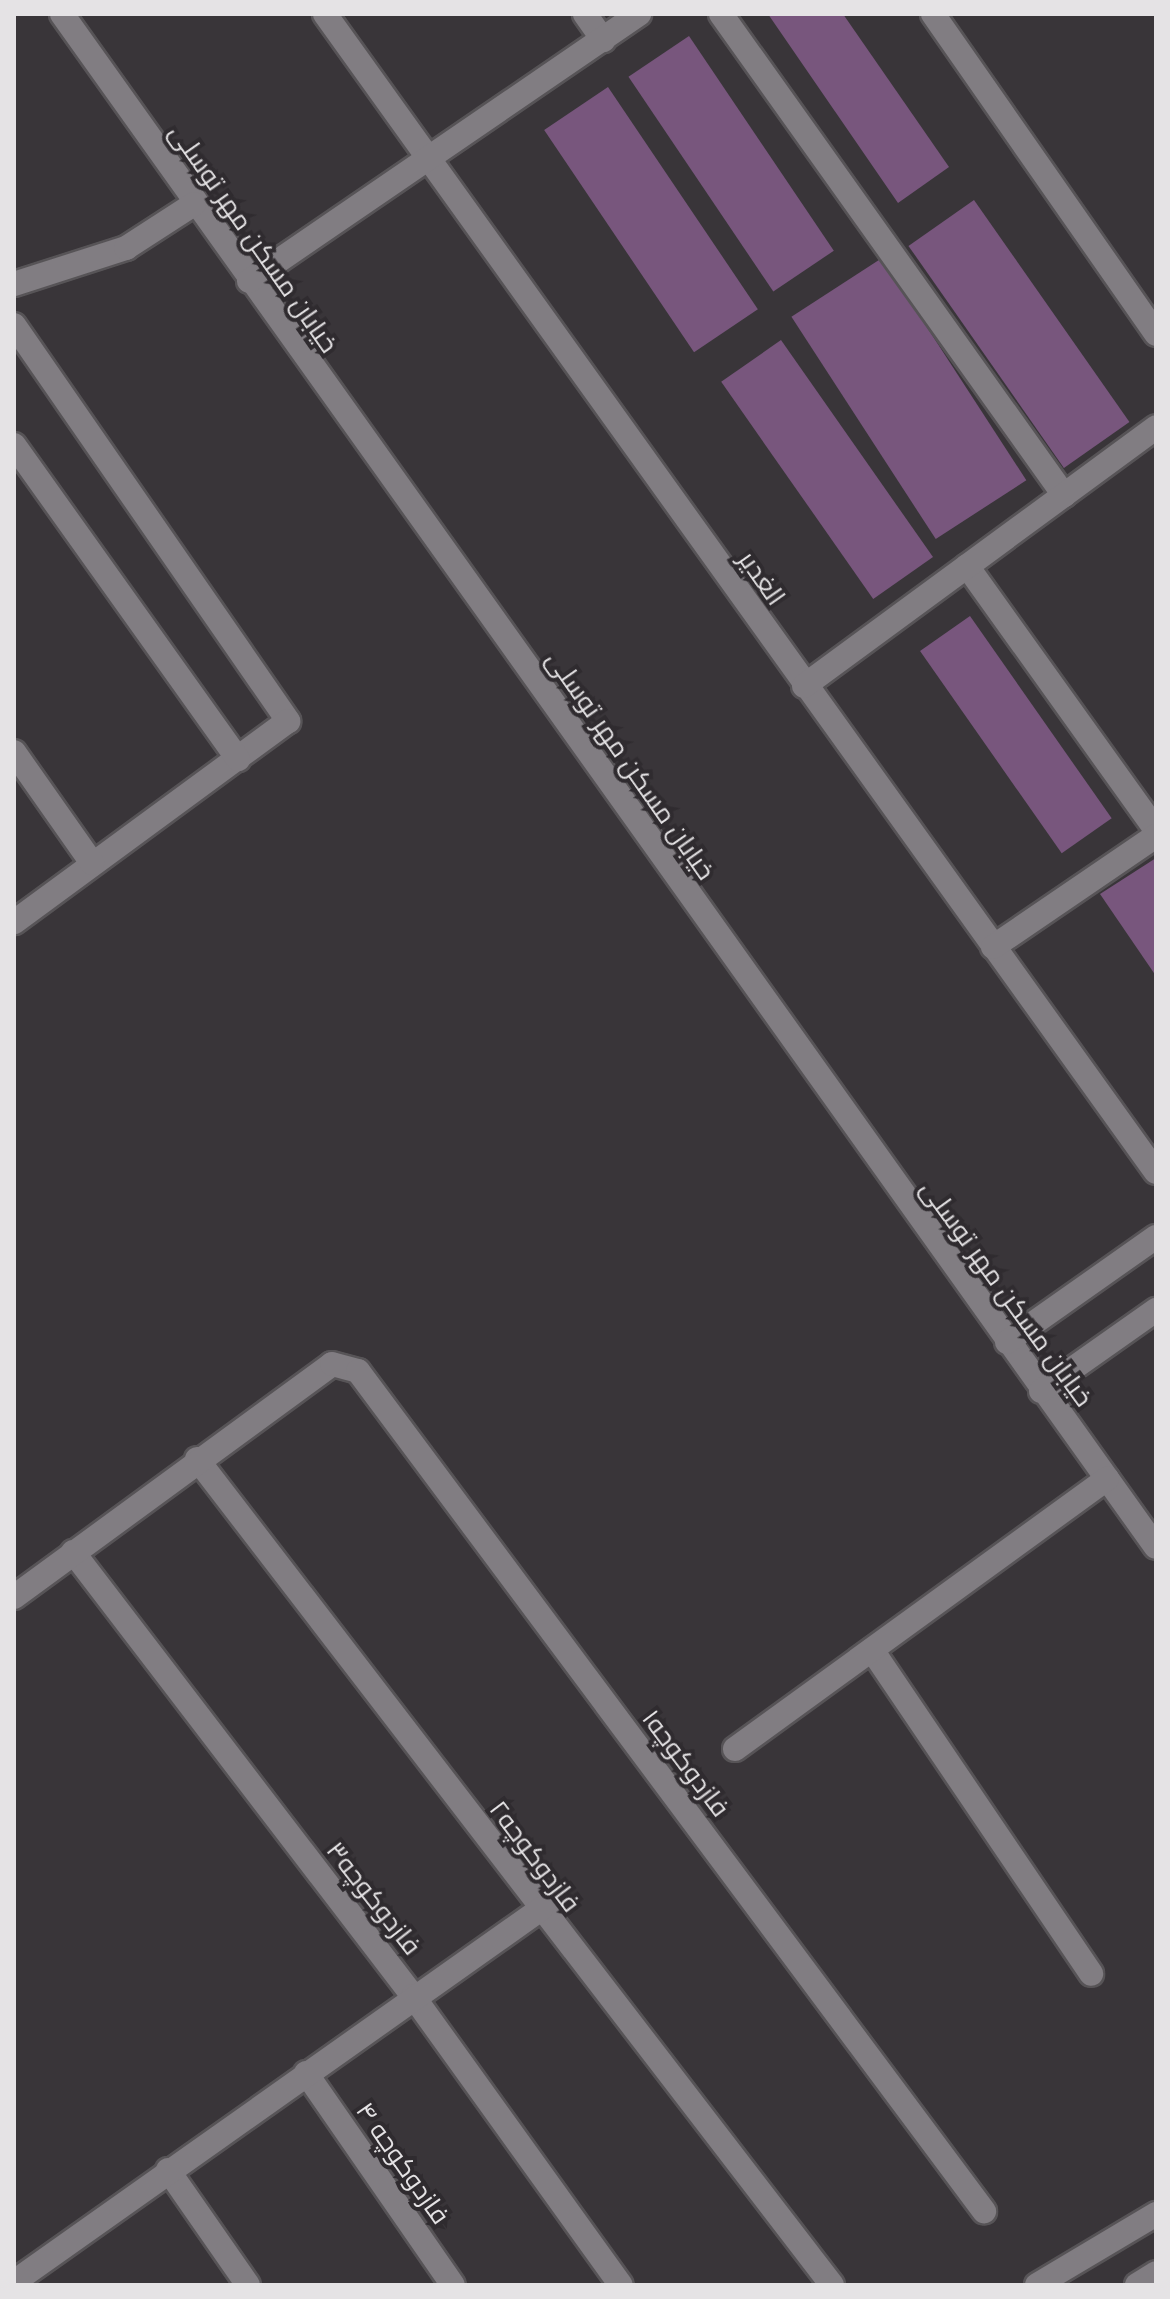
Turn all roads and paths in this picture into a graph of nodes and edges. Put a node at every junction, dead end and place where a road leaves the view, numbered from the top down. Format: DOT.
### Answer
graph roads {
  1 [pos="62,14"];
  2 [pos="325,14"];
  3 [pos="585,14"];
  4 [pos="639,14"];
  5 [pos="721,14"];
  6 [pos="933,14"];
  7 [pos="603,40"];
  8 [pos="430,162"];
  9 [pos="194,204"];
  10 [pos="249,281"];
  11 [pos="14,284"];
  12 [pos="14,325"];
  13 [pos="1156,334"];
  14 [pos="1156,427"];
  15 [pos="14,445"];
  16 [pos="1064,495"];
  17 [pos="967,566"];
  18 [pos="804,686"];
  19 [pos="14,752"];
  20 [pos="238,759"];
  21 [pos="1156,833"];
  22 [pos="92,863"];
  23 [pos="14,922"];
  24 [pos="993,947"];
  25 [pos="1156,1172"];
  26 [pos="1156,1237"];
  27 [pos="1156,1310"];
  28 [pos="1007,1342"];
  29 [pos="1041,1391"];
  30 [pos="197,1459"];
  31 [pos="1107,1479"];
  32 [pos="1156,1547"];
  33 [pos="73,1552"];
  34 [pos="14,1597"];
  35 [pos="872,1650"];
  36 [pos="735,1749"];
  37 [pos="541,1909"];
  38 [pos="1091,1974"];
  39 [pos="413,1996"];
  40 [pos="306,2073"];
  41 [pos="168,2170"];
  42 [pos="984,2211"];
  43 [pos="1156,2214"];
  44 [pos="1156,2273"];
  45 [pos="14,2282"];
  46 [pos="248,2285"];
  47 [pos="453,2285"];
  48 [pos="621,2285"];
  49 [pos="832,2285"];
  50 [pos="1037,2285"];
  51 [pos="1137,2285"];
  1 -- 9 [label="street, خیابان مسکن مهر توسلی"];
  2 -- 8 [label="street, الغدیر"];
  3 -- 7 [label="street"];
  4 -- 7 [label="street"];
  5 -- 16 [label="street"];
  6 -- 13 [label="street"];
  7 -- 8 [label="street"];
  8 -- 10 [label="street"];
  8 -- 18 [label="street, الغدیر"];
  9 -- 10 [label="street, خیابان مسکن مهر توسلی"];
  9 -- 11 [label="street"];
  10 -- 28 [label="street, خیابان مسکن مهر توسلی"];
  12 -- 20 [label="street"];
  14 -- 16 [label="street"];
  15 -- 20 [label="street"];
  16 -- 17 [label="street"];
  17 -- 18 [label="street"];
  17 -- 21 [label="street"];
  18 -- 24 [label="street, الغدیر"];
  19 -- 22 [label="street"];
  20 -- 22 [label="street"];
  21 -- 24 [label="street"];
  22 -- 23 [label="street"];
  24 -- 25 [label="street, الغدیر"];
  26 -- 28 [label="street"];
  27 -- 29 [label="street"];
  28 -- 29 [label="street, خیابان مسکن مهر توسلی"];
  29 -- 31 [label="street, خیابان مسکن مهر توسلی"];
  30 -- 33 [label="street"];
  30 -- 37 [label="street, فازدوکوچه۲"];
  30 -- 42 [label="street, فازدوکوچه۱"];
  31 -- 32 [label="street, خیابان مسکن مهر توسلی"];
  31 -- 35 [label="street"];
  33 -- 34 [label="street"];
  33 -- 39 [label="street, فازدوکوچه۳"];
  35 -- 36 [label="street"];
  35 -- 38 [label="street"];
  37 -- 39 [label="street"];
  37 -- 49 [label="street, فازدوکوچه۲"];
  39 -- 40 [label="street"];
  39 -- 48 [label="street, فازدوکوچه۳"];
  40 -- 41 [label="street"];
  40 -- 47 [label="street, فازدوکوچه ۴"];
  41 -- 45 [label="street"];
  41 -- 46 [label="street"];
  43 -- 50 [label="street"];
  44 -- 51 [label="street"];
}
